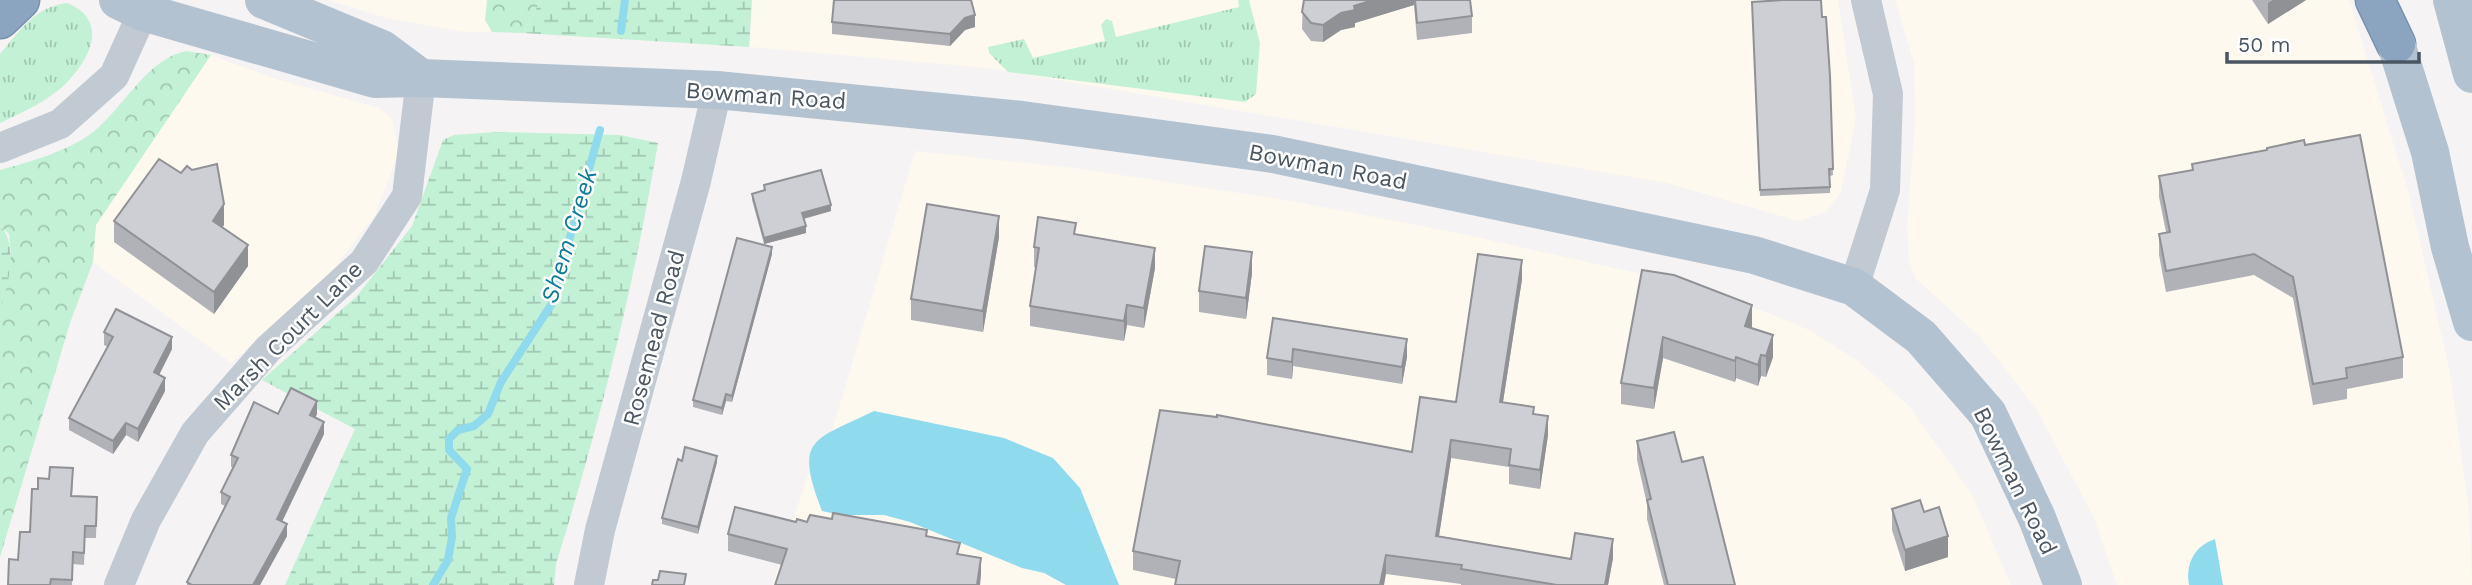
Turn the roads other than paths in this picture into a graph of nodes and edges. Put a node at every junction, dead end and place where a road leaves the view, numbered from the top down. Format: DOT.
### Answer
graph roads {
  1 [pos="19,0"];
  2 [pos="264,0"];
  3 [pos="1866,0"];
  4 [pos="2375,0"];
  5 [pos="2382,0"];
  6 [pos="2452,0"];
  7 [pos="130,6"];
  8 [pos="0,19"];
  9 [pos="2396,44"];
  10 [pos="2472,74"];
  11 [pos="421,78"];
  12 [pos="717,90"];
  13 [pos="0,148"];
  14 [pos="1854,287"];
  15 [pos="2472,322"];
  16 [pos="119,585"];
  17 [pos="589,585"];
  18 [pos="2063,585"];
  1 -- 8 [label="highway"];
  2 -- 11 [label="main road"];
  3 -- 14 [label="street"];
  4 -- 9 [label="highway"];
  5 -- 9 [label="highway"];
  6 -- 10 [label="main road"];
  7 -- 11 [label="main road, Bowman Road"];
  7 -- 13 [label="street"];
  9 -- 15 [label="main road"];
  11 -- 12 [label="main road, Bowman Road"];
  11 -- 16 [label="street, Marsh Court Lane"];
  12 -- 14 [label="main road, Bowman Road"];
  12 -- 17 [label="street, Rosemead Road"];
  14 -- 18 [label="main road, Bowman Road"];
}
